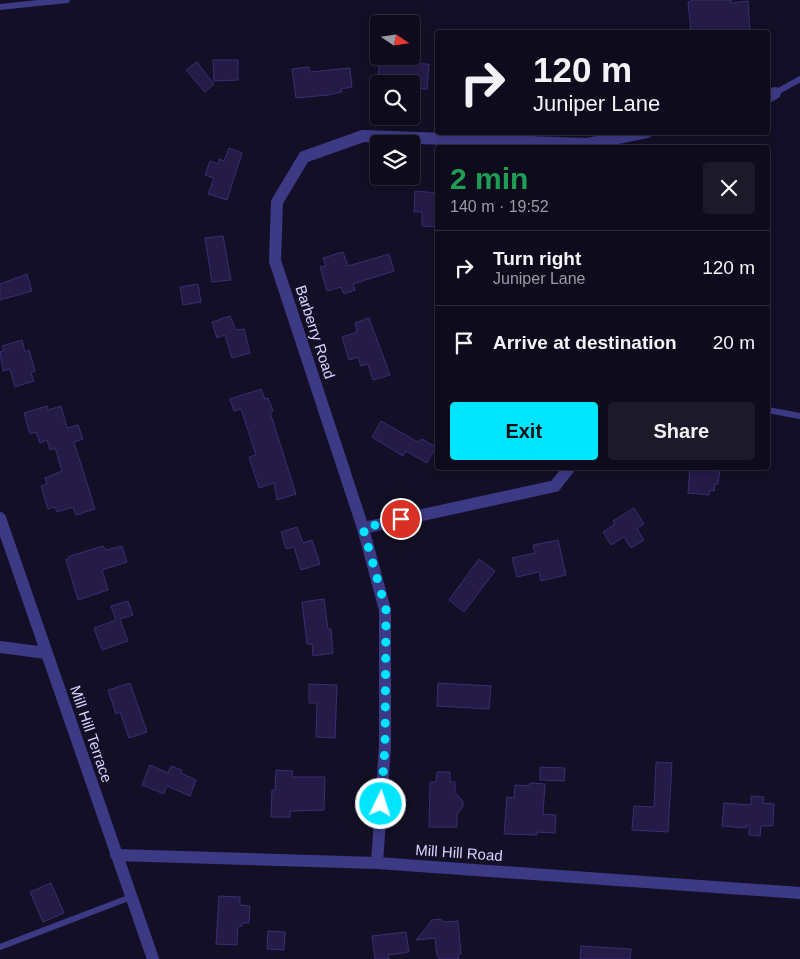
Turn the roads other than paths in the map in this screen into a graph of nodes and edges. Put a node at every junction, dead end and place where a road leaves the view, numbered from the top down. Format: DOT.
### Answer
graph roads {
  1 [pos="67,0"];
  2 [pos="0,7"];
  3 [pos="800,79"];
  4 [pos="771,95"];
  5 [pos="634,135"];
  6 [pos="566,145"];
  7 [pos="592,145"];
  8 [pos="770,410"];
  9 [pos="800,416"];
  10 [pos="567,470"];
  11 [pos="0,518"];
  12 [pos="363,528"];
  13 [pos="0,646"];
  14 [pos="46,653"];
  15 [pos="116,855"];
  16 [pos="377,863"];
  17 [pos="800,894"];
  18 [pos="131,898"];
  19 [pos="0,947"];
  20 [pos="153,959"];
  1 -- 2 [label="lane"];
  3 -- 4 [label="lane"];
  5 -- 7 [label="street, Barberry Road"];
  6 -- 12 [label="street, Barberry Road"];
  8 -- 9 [label="lane"];
  10 -- 12 [label="street"];
  11 -- 14 [label="street, Mill Hill Terrace"];
  12 -- 16 [label="street, Barberry Road"];
  13 -- 14 [label="street"];
  14 -- 15 [label="street, Mill Hill Terrace"];
  15 -- 16 [label="street, Mill Hill Road"];
  15 -- 18 [label="street, Mill Hill Terrace"];
  16 -- 17 [label="street, Mill Hill Road"];
  18 -- 19 [label="lane"];
  18 -- 20 [label="street, Mill Hill Terrace"];
}
